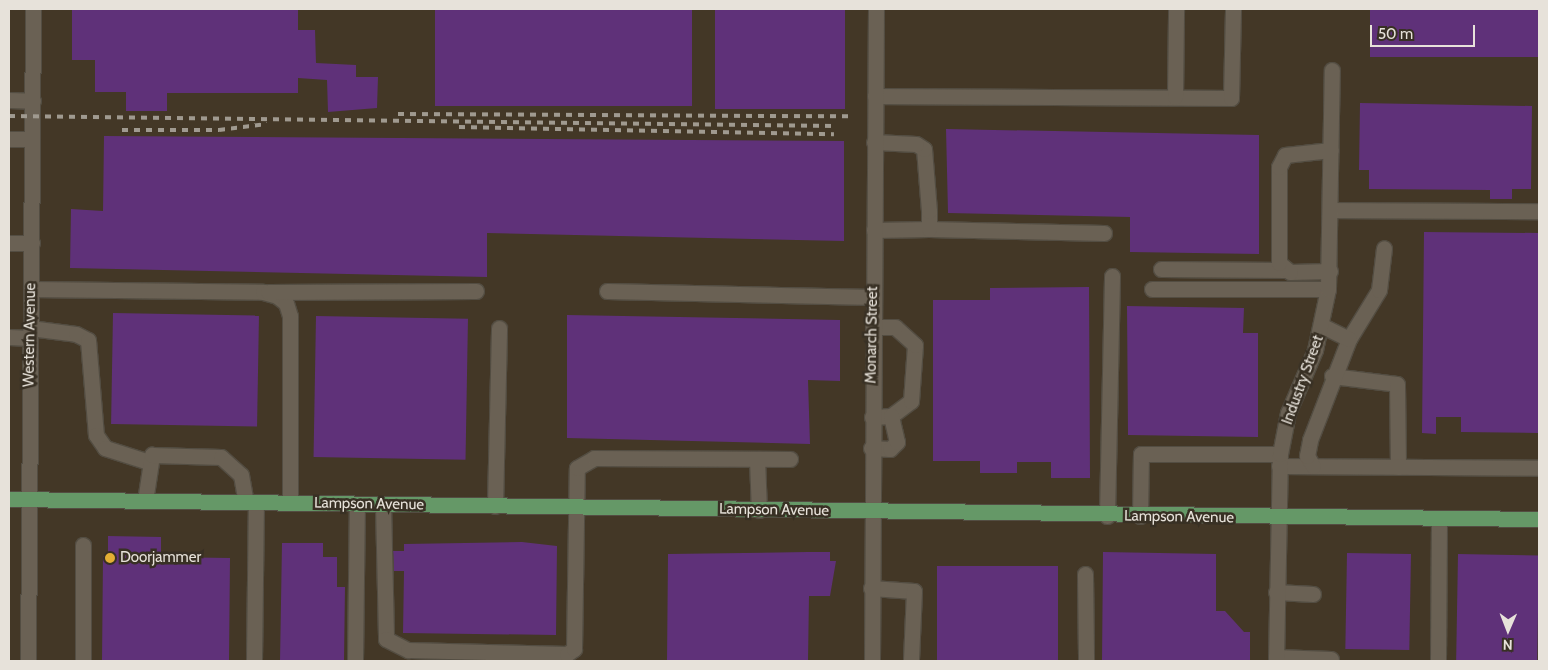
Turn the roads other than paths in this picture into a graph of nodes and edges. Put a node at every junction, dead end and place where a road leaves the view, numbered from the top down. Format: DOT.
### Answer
graph roads {
  1 [pos="33,9"];
  2 [pos="876,9"];
  3 [pos="1176,9"];
  4 [pos="1233,9"];
  5 [pos="1332,70"];
  6 [pos="875,96"];
  7 [pos="1175,97"];
  8 [pos="9,100"];
  9 [pos="33,101"];
  10 [pos="9,138"];
  11 [pos="32,139"];
  12 [pos="874,142"];
  13 [pos="1330,150"];
  14 [pos="1330,210"];
  15 [pos="1539,211"];
  16 [pos="929,229"];
  17 [pos="874,230"];
  18 [pos="1104,233"];
  19 [pos="9,243"];
  20 [pos="32,243"];
  21 [pos="1384,248"];
  22 [pos="1161,270"];
  23 [pos="1284,270"];
  24 [pos="1330,271"];
  25 [pos="1112,276"];
  26 [pos="31,289"];
  27 [pos="1152,289"];
  28 [pos="1328,289"];
  29 [pos="476,291"];
  30 [pos="607,291"];
  31 [pos="263,292"];
  32 [pos="873,297"];
  33 [pos="1322,326"];
  34 [pos="872,327"];
  35 [pos="500,328"];
  36 [pos="30,333"];
  37 [pos="9,337"];
  38 [pos="1349,338"];
  39 [pos="1332,376"];
  40 [pos="891,416"];
  41 [pos="872,417"];
  42 [pos="871,448"];
  43 [pos="757,459"];
  44 [pos="790,459"];
  45 [pos="1280,460"];
  46 [pos="149,462"];
  47 [pos="1313,466"];
  48 [pos="1398,467"];
  49 [pos="1539,468"];
  50 [pos="9,499"];
  51 [pos="30,499"];
  52 [pos="145,501"];
  53 [pos="251,502"];
  54 [pos="290,503"];
  55 [pos="357,504"];
  56 [pos="383,504"];
  57 [pos="495,506"];
  58 [pos="577,507"];
  59 [pos="759,510"];
  60 [pos="871,511"];
  61 [pos="1107,516"];
  62 [pos="1140,516"];
  63 [pos="1277,519"];
  64 [pos="1439,519"];
  65 [pos="1539,519"];
  66 [pos="83,545"];
  67 [pos="1085,574"];
  68 [pos="871,588"];
  69 [pos="1276,592"];
  70 [pos="1313,594"];
  71 [pos="1276,659"];
  72 [pos="1331,659"];
  73 [pos="28,661"];
  74 [pos="83,661"];
  75 [pos="254,661"];
  76 [pos="355,661"];
  77 [pos="872,661"];
  78 [pos="911,661"];
  79 [pos="1086,661"];
  80 [pos="1438,661"];
  1 -- 9 [label="street, Western Avenue"];
  2 -- 6 [label="street, Monarch Street"];
  3 -- 7 [label="street"];
  4 -- 7 [label="street"];
  5 -- 13 [label="street, Industry Street"];
  6 -- 7 [label="street"];
  6 -- 12 [label="street, Monarch Street"];
  8 -- 9 [label="street"];
  9 -- 11 [label="street, Western Avenue"];
  10 -- 11 [label="street"];
  11 -- 20 [label="street, Western Avenue"];
  12 -- 16 [label="street"];
  12 -- 17 [label="street, Monarch Street"];
  13 -- 14 [label="street, Industry Street"];
  13 -- 23 [label="street"];
  14 -- 15 [label="street"];
  14 -- 24 [label="street, Industry Street"];
  16 -- 17 [label="street"];
  16 -- 18 [label="street"];
  17 -- 32 [label="street, Monarch Street"];
  19 -- 20 [label="street"];
  20 -- 26 [label="street, Western Avenue"];
  21 -- 38 [label="street"];
  22 -- 23 [label="street"];
  23 -- 24 [label="street"];
  24 -- 28 [label="street, Industry Street"];
  25 -- 61 [label="street"];
  26 -- 31 [label="street"];
  26 -- 36 [label="street, Western Avenue"];
  27 -- 28 [label="street"];
  28 -- 33 [label="street, Industry Street"];
  29 -- 31 [label="street"];
  30 -- 32 [label="street"];
  31 -- 54 [label="street"];
  32 -- 34 [label="street, Monarch Street"];
  33 -- 38 [label="street"];
  33 -- 45 [label="street, Industry Street"];
  34 -- 40 [label="street"];
  34 -- 41 [label="street, Monarch Street"];
  35 -- 57 [label="street"];
  36 -- 37 [label="street"];
  36 -- 46 [label="street"];
  36 -- 51 [label="street, Western Avenue"];
  38 -- 39 [label="street"];
  39 -- 47 [label="street"];
  39 -- 48 [label="street"];
  40 -- 41 [label="street"];
  40 -- 42 [label="street"];
  41 -- 42 [label="street, Monarch Street"];
  42 -- 60 [label="street, Monarch Street"];
  43 -- 44 [label="street"];
  43 -- 58 [label="street"];
  43 -- 59 [label="street"];
  45 -- 47 [label="street"];
  45 -- 62 [label="street"];
  45 -- 63 [label="street, Industry Street"];
  46 -- 52 [label="street"];
  46 -- 53 [label="street"];
  47 -- 48 [label="street"];
  48 -- 49 [label="street"];
  50 -- 51 [label="main road, Lampson Avenue"];
  51 -- 52 [label="main road, Lampson Avenue"];
  51 -- 73 [label="street, Western Avenue"];
  52 -- 53 [label="main road, Lampson Avenue"];
  53 -- 54 [label="main road, Lampson Avenue"];
  53 -- 75 [label="street"];
  54 -- 55 [label="main road, Lampson Avenue"];
  55 -- 56 [label="main road, Lampson Avenue"];
  55 -- 76 [label="street"];
  56 -- 57 [label="main road, Lampson Avenue"];
  56 -- 58 [label="street"];
  57 -- 58 [label="main road, Lampson Avenue"];
  58 -- 59 [label="main road, Lampson Avenue"];
  59 -- 60 [label="main road, Lampson Avenue"];
  60 -- 61 [label="main road, Lampson Avenue"];
  60 -- 68 [label="street, Monarch Street"];
  61 -- 62 [label="main road, Lampson Avenue"];
  62 -- 63 [label="main road, Lampson Avenue"];
  63 -- 64 [label="main road, Lampson Avenue"];
  63 -- 69 [label="street, Industry Street"];
  64 -- 65 [label="main road, Lampson Avenue"];
  64 -- 80 [label="street"];
  66 -- 74 [label="street"];
  67 -- 79 [label="street"];
  68 -- 77 [label="street, Monarch Street"];
  68 -- 78 [label="street"];
  69 -- 70 [label="street"];
  69 -- 71 [label="street, Industry Street"];
  71 -- 72 [label="street"];
}
